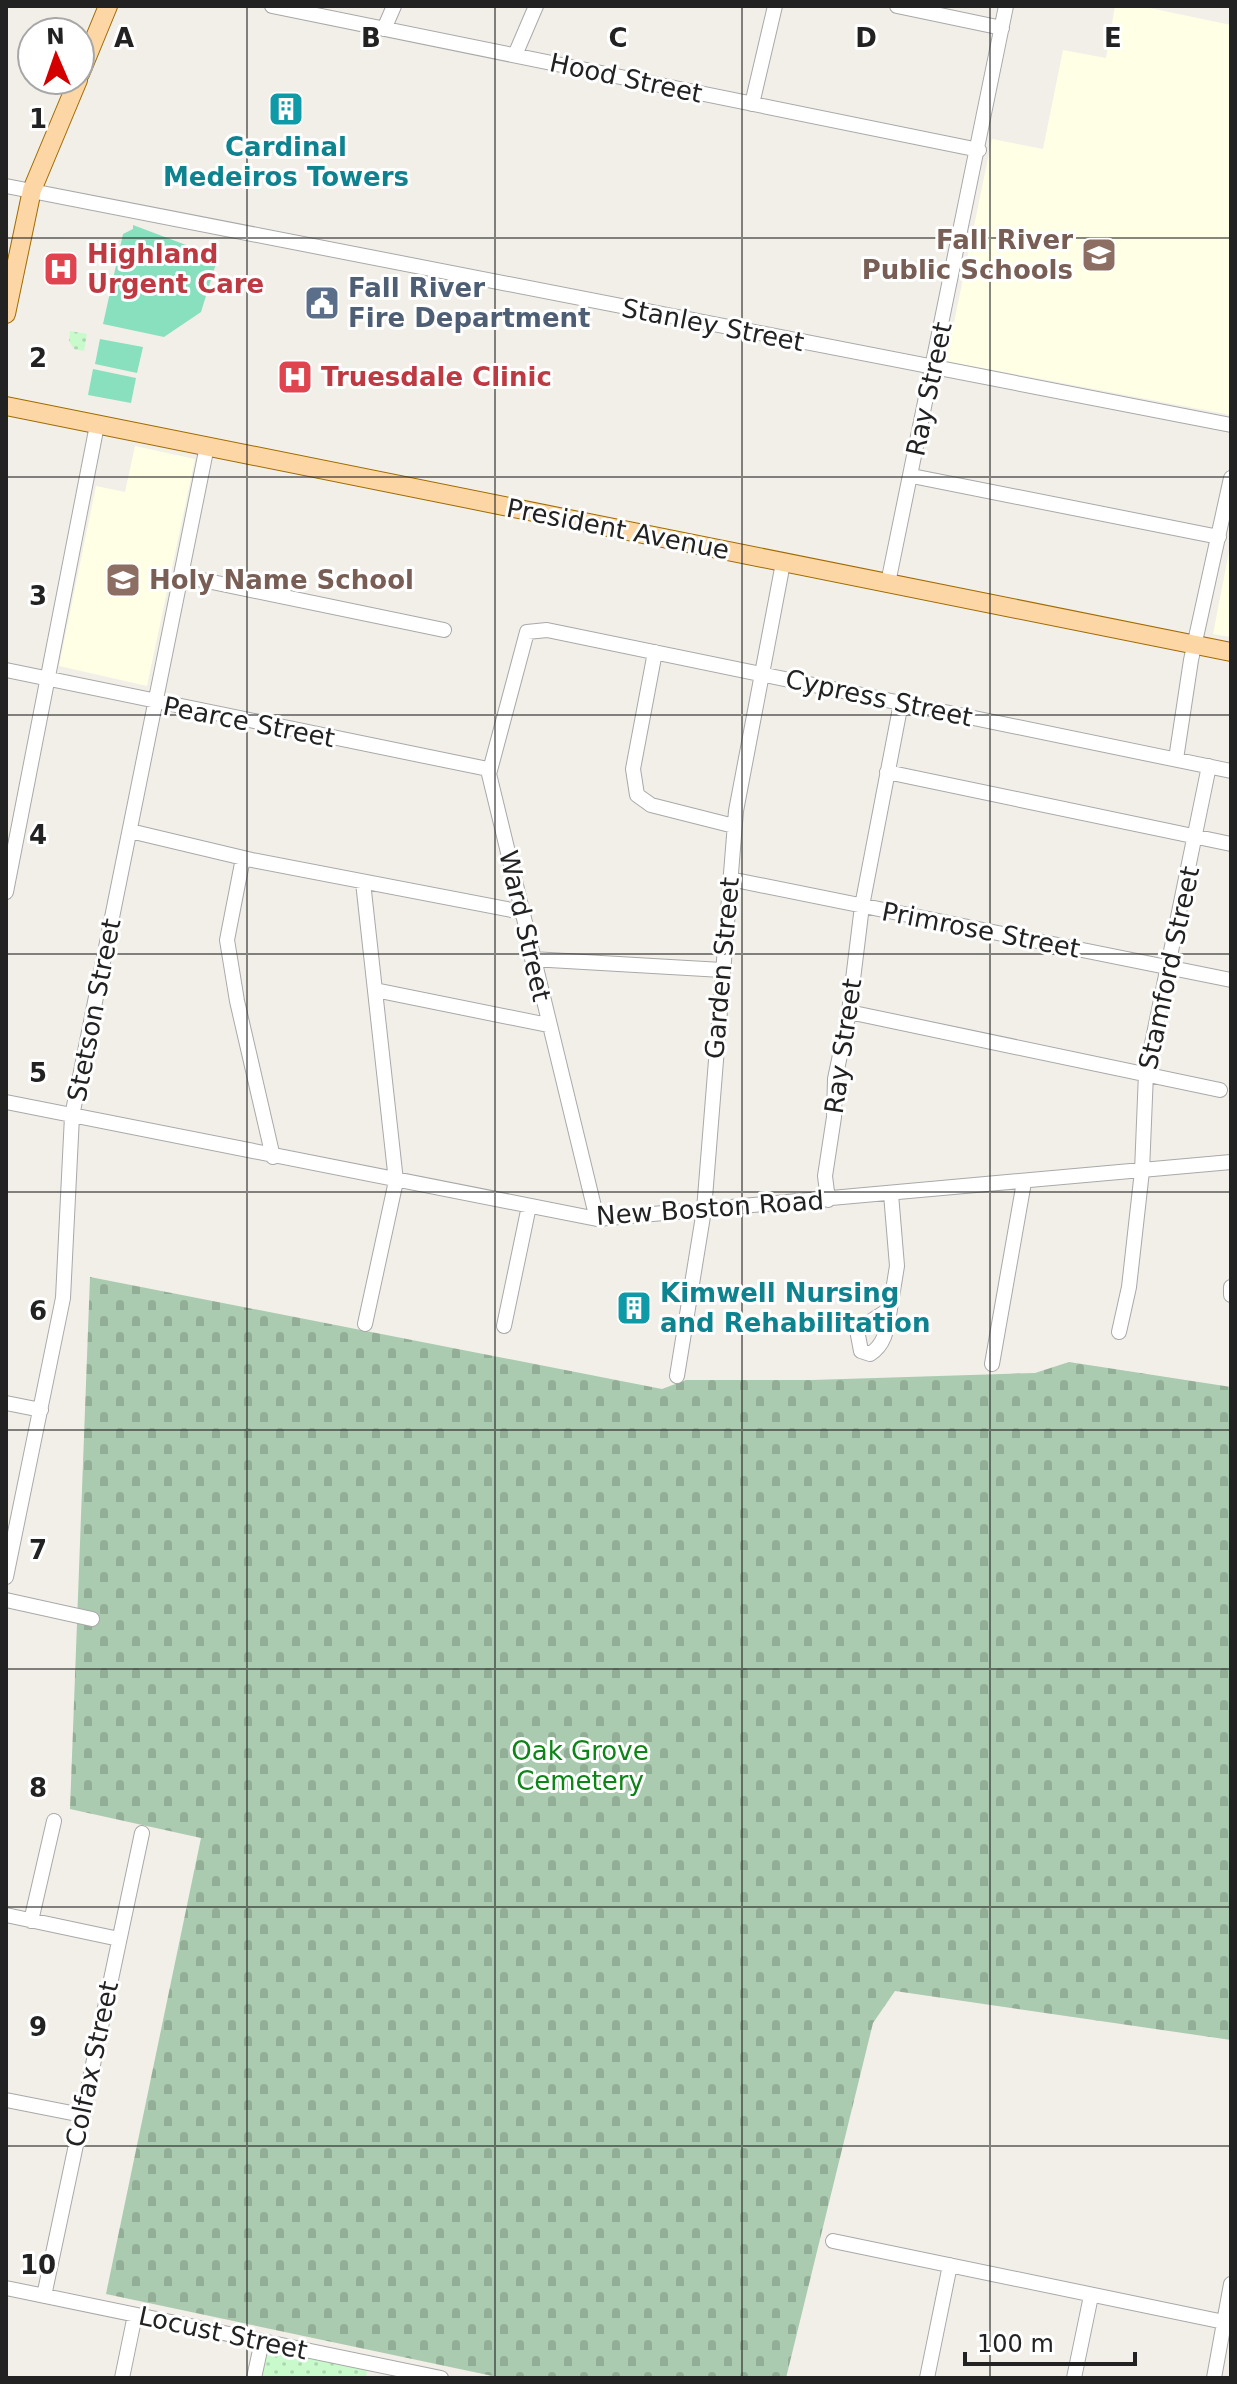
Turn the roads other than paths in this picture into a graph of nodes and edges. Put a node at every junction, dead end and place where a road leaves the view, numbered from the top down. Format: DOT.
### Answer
graph roads {
  1 [pos="108,6"];
  2 [pos="272,6"];
  3 [pos="394,6"];
  4 [pos="536,6"];
  5 [pos="775,6"];
  6 [pos="897,6"];
  7 [pos="1006,6"];
  8 [pos="1002,28"];
  9 [pos="384,29"];
  10 [pos="96,35"];
  11 [pos="515,55"];
  12 [pos="71,96"];
  13 [pos="752,104"];
  14 [pos="979,150"];
  15 [pos="6,186"];
  16 [pos="32,190"];
  17 [pos="6,314"];
  18 [pos="933,369"];
  19 [pos="6,406"];
  20 [pos="97,425"];
  21 [pos="1231,425"];
  22 [pos="207,446"];
  23 [pos="912,476"];
  24 [pos="1231,478"];
  25 [pos="1219,537"];
  26 [pos="783,563"];
  27 [pos="183,576"];
  28 [pos="888,583"];
  29 [pos="444,630"];
  30 [pos="527,632"];
  31 [pos="1196,644"];
  32 [pos="655,652"];
  33 [pos="1231,652"];
  34 [pos="6,670"];
  35 [pos="761,674"];
  36 [pos="49,679"];
  37 [pos="156,703"];
  38 [pos="901,703"];
  39 [pos="1176,759"];
  40 [pos="1209,766"];
  41 [pos="1231,771"];
  42 [pos="887,772"];
  43 [pos="489,774"];
  44 [pos="734,826"];
  45 [pos="130,831"];
  46 [pos="1197,837"];
  47 [pos="1231,844"];
  48 [pos="243,858"];
  49 [pos="730,879"];
  50 [pos="363,882"];
  51 [pos="6,892"];
  52 [pos="862,906"];
  53 [pos="522,912"];
  54 [pos="532,959"];
  55 [pos="1167,967"];
  56 [pos="722,970"];
  57 [pos="1231,980"];
  58 [pos="375,990"];
  59 [pos="849,1012"];
  60 [pos="548,1025"];
  61 [pos="1146,1073"];
  62 [pos="1220,1090"];
  63 [pos="6,1102"];
  64 [pos="72,1116"];
  65 [pos="273,1157"];
  66 [pos="1231,1162"];
  67 [pos="1142,1171"];
  68 [pos="396,1181"];
  69 [pos="1024,1182"];
  70 [pos="891,1194"];
  71 [pos="828,1200"];
  72 [pos="529,1206"];
  73 [pos="704,1210"];
  74 [pos="597,1219"];
  75 [pos="890,1309"];
  76 [pos="365,1324"];
  77 [pos="504,1326"];
  78 [pos="1119,1332"];
  79 [pos="992,1364"];
  80 [pos="677,1376"];
  81 [pos="6,1403"];
  82 [pos="41,1410"];
  83 [pos="6,1577"];
  84 [pos="6,1600"];
  85 [pos="92,1619"];
  86 [pos="54,1821"];
  87 [pos="142,1833"];
  88 [pos="6,1915"];
  89 [pos="31,1921"];
  90 [pos="119,1939"];
  91 [pos="6,2100"];
  92 [pos="82,2115"];
  93 [pos="833,2241"];
  94 [pos="950,2265"];
  95 [pos="1231,2284"];
  96 [pos="6,2288"];
  97 [pos="44,2296"];
  98 [pos="1091,2296"];
  99 [pos="135,2315"];
  100 [pos="1224,2322"];
  101 [pos="262,2341"];
  102 [pos="379,2372"];
  103 [pos="122,2378"];
  104 [pos="254,2378"];
  105 [pos="441,2378"];
  106 [pos="927,2378"];
  107 [pos="1074,2378"];
  108 [pos="1214,2378"];
  1 -- 10 [label="main road"];
  2 -- 9 [label="street, Hood Street"];
  3 -- 9 [label="street"];
  4 -- 11 [label="street"];
  5 -- 13 [label="street"];
  6 -- 8 [label="street"];
  7 -- 8 [label="street, Ray Street"];
  8 -- 14 [label="street, Ray Street"];
  9 -- 11 [label="street, Hood Street"];
  11 -- 13 [label="street, Hood Street"];
  12 -- 16 [label="main road"];
  13 -- 14 [label="street, Hood Street"];
  14 -- 18 [label="street, Ray Street"];
  15 -- 16 [label="street, Stanley Street"];
  16 -- 17 [label="main road"];
  16 -- 18 [label="street, Stanley Street"];
  18 -- 21 [label="street, Stanley Street"];
  18 -- 23 [label="street, Ray Street"];
  19 -- 20 [label="main road, President Avenue"];
  20 -- 22 [label="main road, President Avenue"];
  20 -- 36 [label="street"];
  22 -- 26 [label="main road, President Avenue"];
  22 -- 27 [label="street, Stetson Street"];
  23 -- 25 [label="street"];
  23 -- 28 [label="street, Ray Street"];
  24 -- 25 [label="street"];
  25 -- 31 [label="street"];
  26 -- 28 [label="main road, President Avenue"];
  26 -- 35 [label="street, Garden Street"];
  27 -- 29 [label="street"];
  27 -- 37 [label="street, Stetson Street"];
  28 -- 31 [label="main road, President Avenue"];
  30 -- 32 [label="street, Cypress Street"];
  30 -- 43 [label="street, Ward Street"];
  31 -- 33 [label="main road, President Avenue"];
  31 -- 39 [label="street"];
  32 -- 35 [label="street, Cypress Street"];
  32 -- 44 [label="street"];
  34 -- 36 [label="street, Pearce Street"];
  35 -- 38 [label="street, Cypress Street"];
  35 -- 44 [label="street, Garden Street"];
  36 -- 37 [label="street, Pearce Street"];
  36 -- 51 [label="street"];
  37 -- 43 [label="street, Pearce Street"];
  37 -- 45 [label="street, Stetson Street"];
  38 -- 39 [label="street, Cypress Street"];
  38 -- 42 [label="street, Ray Street"];
  39 -- 40 [label="street, Cypress Street"];
  40 -- 41 [label="street, Cypress Street"];
  40 -- 46 [label="street, Stamford Street"];
  42 -- 46 [label="street"];
  42 -- 52 [label="street, Ray Street"];
  43 -- 53 [label="street, Ward Street"];
  44 -- 49 [label="street, Garden Street"];
  45 -- 48 [label="street"];
  45 -- 64 [label="street, Stetson Street"];
  46 -- 47 [label="street"];
  46 -- 55 [label="street, Stamford Street"];
  48 -- 50 [label="street"];
  48 -- 65 [label="street"];
  49 -- 52 [label="street, Primrose Street"];
  49 -- 56 [label="street, Garden Street"];
  50 -- 53 [label="street"];
  50 -- 58 [label="street"];
  52 -- 55 [label="street, Primrose Street"];
  52 -- 59 [label="street, Ray Street"];
  53 -- 54 [label="street, Ward Street"];
  54 -- 56 [label="street"];
  54 -- 60 [label="street, Ward Street"];
  55 -- 57 [label="street, Primrose Street"];
  55 -- 61 [label="street, Stamford Street"];
  56 -- 73 [label="street, Garden Street"];
  58 -- 60 [label="street"];
  58 -- 68 [label="street"];
  59 -- 61 [label="street"];
  59 -- 71 [label="street, Ray Street"];
  60 -- 74 [label="street, Ward Street"];
  61 -- 62 [label="street"];
  61 -- 67 [label="street, Stamford Street"];
  63 -- 64 [label="street, New Boston Road"];
  64 -- 65 [label="street, New Boston Road"];
  64 -- 82 [label="street, Stetson Street"];
  65 -- 68 [label="street, New Boston Road"];
  66 -- 67 [label="street, New Boston Road"];
  67 -- 69 [label="street, New Boston Road"];
  67 -- 78 [label="street, Stamford Street"];
  68 -- 72 [label="street, New Boston Road"];
  68 -- 76 [label="street"];
  69 -- 70 [label="street, New Boston Road"];
  69 -- 79 [label="street"];
  70 -- 71 [label="street, New Boston Road"];
  70 -- 75 [label="street"];
  71 -- 73 [label="street, New Boston Road"];
  72 -- 74 [label="street, New Boston Road"];
  72 -- 77 [label="street"];
  73 -- 74 [label="street, New Boston Road"];
  73 -- 80 [label="street, Garden Street"];
  81 -- 82 [label="street"];
  82 -- 83 [label="street, Stetson Street"];
  84 -- 85 [label="street"];
  86 -- 89 [label="street"];
  87 -- 90 [label="street, Colfax Street"];
  88 -- 89 [label="street"];
  89 -- 90 [label="street"];
  90 -- 92 [label="street, Colfax Street"];
  91 -- 92 [label="street"];
  92 -- 97 [label="street, Colfax Street"];
  93 -- 94 [label="street"];
  94 -- 98 [label="street"];
  94 -- 106 [label="street"];
  95 -- 100 [label="street"];
  96 -- 97 [label="street, Locust Street"];
  97 -- 99 [label="street, Locust Street"];
  98 -- 100 [label="street"];
  98 -- 107 [label="street"];
  99 -- 101 [label="street, Locust Street"];
  99 -- 103 [label="street"];
  100 -- 108 [label="street"];
  101 -- 102 [label="street, Locust Street"];
  101 -- 104 [label="street"];
  102 -- 105 [label="street, Locust Street"];
}
